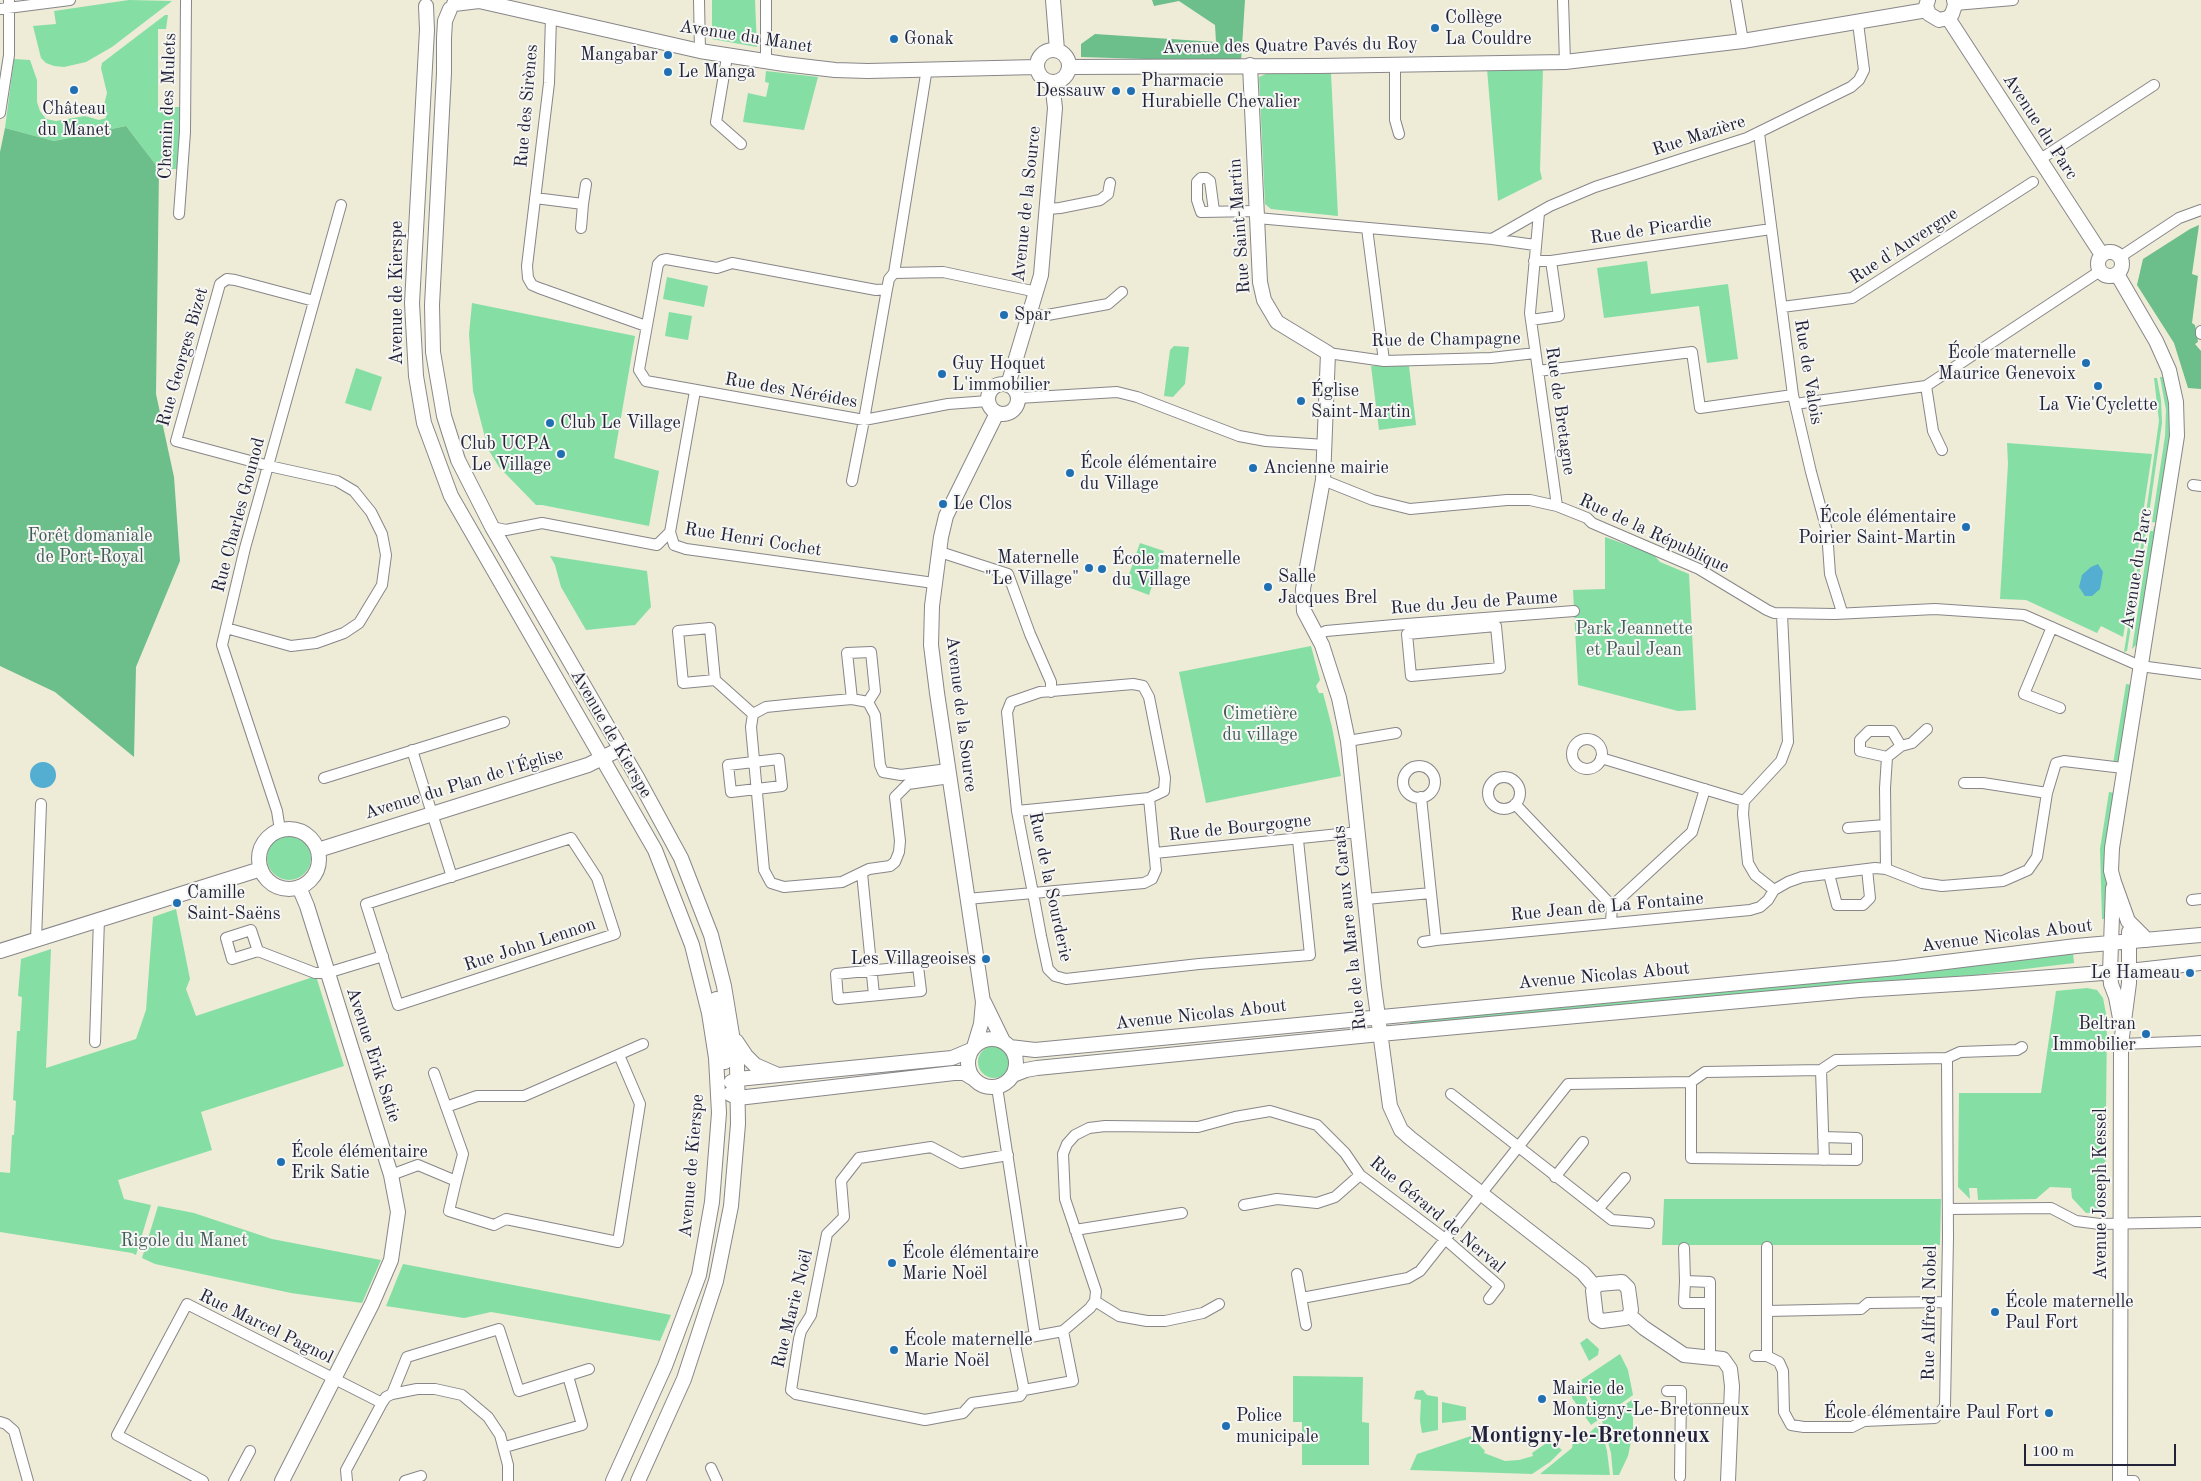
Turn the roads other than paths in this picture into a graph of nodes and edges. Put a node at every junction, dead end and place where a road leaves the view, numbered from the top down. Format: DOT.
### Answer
graph roads {
  1 [pos="70,0"];
  2 [pos="186,0"];
  3 [pos="510,0"];
  4 [pos="699,0"];
  5 [pos="766,0"];
  6 [pos="1053,0"];
  7 [pos="1563,0"];
  8 [pos="1736,0"];
  9 [pos="2013,0"];
  10 [pos="424,3"];
  11 [pos="1954,3"];
  12 [pos="453,4"];
  13 [pos="6,5"];
  14 [pos="1928,5"];
  15 [pos="551,18"];
  16 [pos="1948,18"];
  17 [pos="1858,23"];
  18 [pos="1743,41"];
  19 [pos="1056,50"];
  20 [pos="700,51"];
  21 [pos="728,57"];
  22 [pos="766,62"];
  23 [pos="1565,62"];
  24 [pos="1395,64"];
  25 [pos="1250,65"];
  26 [pos="1037,67"];
  27 [pos="1069,67"];
  28 [pos="927,68"];
  29 [pos="1052,82"];
  30 [pos="2154,86"];
  31 [pos="0,113"];
  32 [pos="1759,133"];
  33 [pos="1399,134"];
  34 [pos="741,144"];
  35 [pos="2039,160"];
  36 [pos="2032,182"];
  37 [pos="1110,183"];
  38 [pos="586,184"];
  39 [pos="535,198"];
  40 [pos="583,204"];
  41 [pos="341,205"];
  42 [pos="1047,209"];
  43 [pos="2201,210"];
  44 [pos="1214,211"];
  45 [pos="1539,213"];
  46 [pos="179,214"];
  47 [pos="1257,214"];
  48 [pos="581,228"];
  49 [pos="1367,228"];
  50 [pos="1772,229"];
  51 [pos="1492,239"];
  52 [pos="1535,245"];
  53 [pos="2102,255"];
  54 [pos="2120,257"];
  55 [pos="1534,261"];
  56 [pos="1551,261"];
  57 [pos="2100,271"];
  58 [pos="894,273"];
  59 [pos="2118,274"];
  60 [pos="887,289"];
  61 [pos="1038,292"];
  62 [pos="1122,292"];
  63 [pos="314,301"];
  64 [pos="1782,307"];
  65 [pos="1031,312"];
  66 [pos="1531,320"];
  67 [pos="646,326"];
  68 [pos="1328,353"];
  69 [pos="1535,353"];
  70 [pos="1384,361"];
  71 [pos="1538,371"];
  72 [pos="1008,386"];
  73 [pos="1926,386"];
  74 [pos="695,391"];
  75 [pos="1018,398"];
  76 [pos="1794,399"];
  77 [pos="988,401"];
  78 [pos="997,413"];
  79 [pos="864,420"];
  80 [pos="1325,445"];
  81 [pos="1942,450"];
  82 [pos="269,466"];
  83 [pos="1323,480"];
  84 [pos="852,481"];
  85 [pos="1557,506"];
  86 [pos="492,527"];
  87 [pos="670,532"];
  88 [pos="940,552"];
  89 [pos="934,583"];
  90 [pos="1574,611"];
  91 [pos="1842,612"];
  92 [pos="1782,614"];
  93 [pos="1496,626"];
  94 [pos="2052,627"];
  95 [pos="226,628"];
  96 [pos="1316,635"];
  97 [pos="2140,666"];
  98 [pos="2201,674"];
  99 [pos="715,680"];
  100 [pos="1051,692"];
  101 [pos="852,699"];
  102 [pos="868,702"];
  103 [pos="2060,708"];
  104 [pos="753,714"];
  105 [pos="504,722"];
  106 [pos="1927,729"];
  107 [pos="1396,733"];
  108 [pos="1348,741"];
  109 [pos="1902,746"];
  110 [pos="620,749"];
  111 [pos="412,750"];
  112 [pos="1887,757"];
  113 [pos="1601,758"];
  114 [pos="603,759"];
  115 [pos="754,762"];
  116 [pos="2123,768"];
  117 [pos="949,773"];
  118 [pos="901,775"];
  119 [pos="324,778"];
  120 [pos="1964,783"];
  121 [pos="902,788"];
  122 [pos="756,789"];
  123 [pos="1705,789"];
  124 [pos="2047,793"];
  125 [pos="1421,797"];
  126 [pos="1149,798"];
  127 [pos="1744,801"];
  128 [pos="41,804"];
  129 [pos="1515,804"];
  130 [pos="1018,811"];
  131 [pos="432,813"];
  132 [pos="1885,825"];
  133 [pos="1848,828"];
  134 [pos="280,830"];
  135 [pos="1359,832"];
  136 [pos="1298,840"];
  137 [pos="318,850"];
  138 [pos="1155,853"];
  139 [pos="261,869"];
  140 [pos="1867,869"];
  141 [pos="1886,869"];
  142 [pos="862,873"];
  143 [pos="1829,874"];
  144 [pos="452,877"];
  145 [pos="2114,882"];
  146 [pos="299,887"];
  147 [pos="1774,890"];
  148 [pos="1033,893"];
  149 [pos="1431,893"];
  150 [pos="968,899"];
  151 [pos="1366,900"];
  152 [pos="1612,906"];
  153 [pos="99,919"];
  154 [pos="1611,922"];
  155 [pos="2128,922"];
  156 [pos="2201,935"];
  157 [pos="36,940"];
  158 [pos="1436,940"];
  159 [pos="2147,940"];
  160 [pos="2129,941"];
  161 [pos="1423,942"];
  162 [pos="2110,943"];
  163 [pos="0,951"];
  164 [pos="258,951"];
  165 [pos="383,956"];
  166 [pos="2201,963"];
  167 [pos="872,971"];
  168 [pos="2129,971"];
  169 [pos="2110,972"];
  170 [pos="327,973"];
  171 [pos="874,995"];
  172 [pos="983,1002"];
  173 [pos="1378,1016"];
  174 [pos="2122,1028"];
  175 [pos="1380,1034"];
  176 [pos="732,1036"];
  177 [pos="2201,1041"];
  178 [pos="95,1042"];
  179 [pos="643,1044"];
  180 [pos="1006,1044"];
  181 [pos="2121,1044"];
  182 [pos="2022,1047"];
  183 [pos="973,1049"];
  184 [pos="620,1056"];
  185 [pos="1947,1058"];
  186 [pos="1821,1070"];
  187 [pos="434,1073"];
  188 [pos="779,1075"];
  189 [pos="1013,1075"];
  190 [pos="974,1079"];
  191 [pos="1691,1082"];
  192 [pos="729,1083"];
  193 [pos="997,1087"];
  194 [pos="1451,1094"];
  195 [pos="738,1098"];
  196 [pos="446,1107"];
  197 [pos="1823,1137"];
  198 [pos="1584,1142"];
  199 [pos="1518,1146"];
  200 [pos="1008,1155"];
  201 [pos="1824,1160"];
  202 [pos="391,1175"];
  203 [pos="1360,1175"];
  204 [pos="1555,1176"];
  205 [pos="1626,1178"];
  206 [pos="456,1181"];
  207 [pos="1481,1194"];
  208 [pos="1244,1205"];
  209 [pos="1598,1209"];
  210 [pos="1948,1209"];
  211 [pos="1182,1213"];
  212 [pos="1649,1222"];
  213 [pos="2201,1222"];
  214 [pos="2120,1224"];
  215 [pos="1075,1230"];
  216 [pos="1446,1239"];
  217 [pos="1767,1247"];
  218 [pos="1684,1248"];
  219 [pos="1298,1274"];
  220 [pos="1685,1281"];
  221 [pos="1595,1286"];
  222 [pos="1302,1298"];
  223 [pos="1489,1299"];
  224 [pos="1095,1301"];
  225 [pos="1946,1302"];
  226 [pos="1710,1303"];
  227 [pos="1219,1304"];
  228 [pos="1767,1311"];
  229 [pos="1629,1315"];
  230 [pos="1306,1325"];
  231 [pos="1063,1331"];
  232 [pos="1035,1336"];
  233 [pos="1755,1356"];
  234 [pos="1767,1356"];
  235 [pos="1710,1357"];
  236 [pos="589,1369"];
  237 [pos="568,1376"];
  238 [pos="335,1379"];
  239 [pos="1024,1390"];
  240 [pos="1667,1391"];
  241 [pos="392,1394"];
  242 [pos="382,1403"];
  243 [pos="1731,1409"];
  244 [pos="1681,1410"];
  245 [pos="0,1422"];
  246 [pos="505,1447"];
  247 [pos="250,1451"];
  248 [pos="711,1468"];
  249 [pos="421,1476"];
  250 [pos="186,1477"];
  251 [pos="1680,1477"];
  252 [pos="1728,1480"];
  253 [pos="28,1481"];
  254 [pos="203,1481"];
  255 [pos="234,1481"];
  256 [pos="282,1481"];
  257 [pos="348,1481"];
  258 [pos="404,1481"];
  259 [pos="508,1481"];
  260 [pos="614,1481"];
  261 [pos="638,1481"];
  262 [pos="717,1481"];
  263 [pos="2120,1481"];
  264 [pos="2134,1481"];
  1 -- 13 [label="street"];
  2 -- 46 [label="street, Chemin des Mulets"];
  3 -- 15 [label="street"];
  4 -- 20 [label="street"];
  5 -- 22 [label="street"];
  6 -- 19 [label="street"];
  7 -- 23 [label="street"];
  8 -- 18 [label="street"];
  9 -- 11 [label="street"];
  10 -- 12 [label="street, Avenue du Manet"];
  10 -- 114 [label="street, Avenue de Kierspe"];
  11 -- 16 [label="street"];
  12 -- 15 [label="street, Avenue du Manet"];
  12 -- 86 [label="street, Avenue de Kierspe"];
  13 -- 31 [label="street"];
  14 -- 16 [label="street"];
  14 -- 17 [label="street, Avenue des Quatre Pavés du Roy"];
  15 -- 20 [label="street, Avenue du Manet"];
  15 -- 39 [label="street, Rue des Sirènes"];
  16 -- 35 [label="street, Avenue du Parc"];
  17 -- 18 [label="street, Avenue des Quatre Pavés du Roy"];
  17 -- 32 [label="street, Rue Mazière"];
  18 -- 23 [label="street, Avenue des Quatre Pavés du Roy"];
  19 -- 26 [label="street"];
  19 -- 27 [label="street"];
  20 -- 21 [label="street, Avenue du Manet"];
  21 -- 22 [label="street, Avenue du Manet"];
  21 -- 34 [label="street"];
  22 -- 28 [label="street, Avenue du Manet"];
  23 -- 24 [label="street, Avenue des Quatre Pavés du Roy"];
  24 -- 25 [label="street, Avenue des Quatre Pavés du Roy"];
  24 -- 33 [label="street"];
  25 -- 27 [label="street, Avenue des Quatre Pavés du Roy"];
  25 -- 47 [label="street, Rue Saint-Martin"];
  26 -- 28 [label="street, Avenue du Manet"];
  26 -- 29 [label="street"];
  27 -- 29 [label="street"];
  28 -- 58 [label="street"];
  29 -- 42 [label="street, Avenue de la Source"];
  30 -- 35 [label="street"];
  32 -- 45 [label="street, Rue Mazière"];
  32 -- 50 [label="street, Rue de Valois"];
  35 -- 53 [label="street, Avenue du Parc"];
  36 -- 64 [label="street, Rue d'Auvergne"];
  37 -- 42 [label="street"];
  38 -- 40 [label="street"];
  39 -- 40 [label="street"];
  39 -- 67 [label="street, Rue des Sirènes"];
  40 -- 48 [label="street"];
  41 -- 63 [label="street, Rue Charles Gounod"];
  42 -- 61 [label="street, Avenue de la Source"];
  43 -- 54 [label="street"];
  44 -- 47 [label="street"];
  45 -- 51 [label="street, Rue Mazière"];
  45 -- 52 [label="street, Rue de Bretagne"];
  47 -- 49 [label="street"];
  47 -- 68 [label="street, Rue Saint-Martin"];
  49 -- 51 [label="street"];
  49 -- 70 [label="street"];
  50 -- 56 [label="street, Rue de Picardie"];
  50 -- 64 [label="street, Rue de Valois"];
  51 -- 52 [label="street"];
  52 -- 55 [label="street, Rue de Bretagne"];
  53 -- 54 [label="street"];
  53 -- 57 [label="street"];
  54 -- 59 [label="street"];
  55 -- 56 [label="street, Rue de Picardie"];
  55 -- 66 [label="street, Rue de Bretagne"];
  56 -- 66 [label="street"];
  57 -- 59 [label="street"];
  57 -- 73 [label="street"];
  58 -- 60 [label="street"];
  58 -- 61 [label="street"];
  59 -- 97 [label="street, Avenue du Parc"];
  60 -- 67 [label="street, Rue des Néréides"];
  60 -- 79 [label="street"];
  61 -- 65 [label="street, Avenue de la Source"];
  62 -- 65 [label="street"];
  63 -- 82 [label="street, Rue Charles Gounod"];
  63 -- 82 [label="street, Rue Georges Bizet"];
  64 -- 76 [label="street, Rue de Valois"];
  65 -- 72 [label="street, Avenue de la Source"];
  66 -- 69 [label="street, Rue de Bretagne"];
  67 -- 74 [label="street, Rue des Néréides"];
  68 -- 70 [label="street, Rue de Champagne"];
  68 -- 80 [label="street, Rue de la Mare aux Carats"];
  69 -- 70 [label="street, Rue de Champagne"];
  69 -- 71 [label="street, Rue de Bretagne"];
  71 -- 76 [label="street"];
  71 -- 85 [label="street, Rue de Bretagne"];
  72 -- 75 [label="street"];
  72 -- 77 [label="street"];
  73 -- 76 [label="street"];
  73 -- 81 [label="street"];
  74 -- 79 [label="street, Rue des Néréides"];
  74 -- 87 [label="street"];
  75 -- 78 [label="street"];
  75 -- 80 [label="street"];
  76 -- 91 [label="street, Rue de Valois"];
  77 -- 78 [label="street"];
  77 -- 79 [label="street, Rue des Néréides"];
  78 -- 88 [label="street, Avenue de la Source"];
  79 -- 84 [label="street"];
  80 -- 83 [label="street, Rue de la Mare aux Carats"];
  82 -- 95 [label="street, Rue Charles Gounod"];
  82 -- 95 [label="street"];
  83 -- 85 [label="street, Rue de la République"];
  83 -- 96 [label="street, Rue de la Mare aux Carats"];
  85 -- 92 [label="street, Rue de la République"];
  86 -- 87 [label="street, Rue Henri Cochet"];
  86 -- 110 [label="street, Avenue de Kierspe"];
  87 -- 89 [label="street, Rue Henri Cochet"];
  88 -- 89 [label="street, Avenue de la Source"];
  88 -- 100 [label="street"];
  89 -- 117 [label="street, Avenue de la Source"];
  90 -- 96 [label="street, Rue du Jeu de Paume"];
  91 -- 92 [label="street, Rue de la République"];
  91 -- 94 [label="street, Rue de la République"];
  92 -- 127 [label="street"];
  93 -- 93 [label="street"];
  94 -- 97 [label="street, Rue de la République"];
  94 -- 103 [label="street"];
  95 -- 134 [label="street, Rue Charles Gounod"];
  96 -- 108 [label="street, Rue de la Mare aux Carats"];
  97 -- 98 [label="street, Rue de la République"];
  97 -- 116 [label="street, Avenue du Parc"];
  99 -- 99 [label="street"];
  99 -- 104 [label="street"];
  100 -- 126 [label="street"];
  100 -- 130 [label="street, Rue de la Sourderie"];
  101 -- 102 [label="street"];
  101 -- 102 [label="street"];
  101 -- 104 [label="street"];
  102 -- 118 [label="street"];
  104 -- 115 [label="street"];
  105 -- 111 [label="street"];
  106 -- 109 [label="street"];
  107 -- 108 [label="street"];
  108 -- 135 [label="street, Rue de la Mare aux Carats"];
  109 -- 112 [label="street"];
  109 -- 112 [label="street"];
  110 -- 114 [label="street, Avenue du Plan de l'Église"];
  110 -- 176 [label="street, Avenue de Kierspe"];
  111 -- 119 [label="street"];
  111 -- 131 [label="street"];
  112 -- 132 [label="street"];
  113 -- 123 [label="street"];
  114 -- 131 [label="street, Avenue du Plan de l'Église"];
  114 -- 192 [label="street, Avenue de Kierspe"];
  115 -- 122 [label="street"];
  115 -- 122 [label="street"];
  115 -- 122 [label="street"];
  116 -- 124 [label="street"];
  116 -- 145 [label="street, Avenue du Parc"];
  117 -- 118 [label="street"];
  117 -- 121 [label="street"];
  117 -- 150 [label="street, Avenue de la Source"];
  118 -- 121 [label="street"];
  120 -- 124 [label="street"];
  121 -- 142 [label="street"];
  122 -- 142 [label="street"];
  123 -- 127 [label="street"];
  123 -- 152 [label="street"];
  124 -- 141 [label="street"];
  125 -- 149 [label="street"];
  126 -- 130 [label="street"];
  126 -- 138 [label="street"];
  127 -- 147 [label="street"];
  128 -- 157 [label="street"];
  129 -- 152 [label="street"];
  130 -- 148 [label="street, Rue de la Sourderie"];
  131 -- 137 [label="street, Avenue du Plan de l'Église"];
  131 -- 144 [label="street"];
  132 -- 133 [label="street"];
  132 -- 141 [label="street"];
  134 -- 137 [label="street"];
  134 -- 139 [label="street"];
  135 -- 136 [label="street, Rue de Bourgogne"];
  135 -- 151 [label="street, Rue de la Mare aux Carats"];
  136 -- 138 [label="street, Rue de Bourgogne"];
  136 -- 148 [label="street, Rue de la Sourderie"];
  137 -- 146 [label="street"];
  138 -- 148 [label="street"];
  139 -- 146 [label="street"];
  139 -- 153 [label="street"];
  140 -- 141 [label="street"];
  140 -- 143 [label="street"];
  140 -- 143 [label="street"];
  142 -- 167 [label="street"];
  143 -- 147 [label="street"];
  144 -- 165 [label="street, Rue John Lennon"];
  144 -- 165 [label="street, Rue John Lennon"];
  145 -- 155 [label="street, Avenue du Parc"];
  145 -- 162 [label="street, Avenue du Parc"];
  146 -- 170 [label="street, Avenue Erik Satie"];
  147 -- 154 [label="street, Rue Jean de La Fontaine"];
  148 -- 150 [label="street"];
  149 -- 151 [label="street"];
  149 -- 158 [label="street"];
  150 -- 172 [label="street, Avenue de la Source"];
  151 -- 173 [label="street, Rue de la Mare aux Carats"];
  152 -- 154 [label="street"];
  153 -- 157 [label="street"];
  153 -- 178 [label="street"];
  154 -- 158 [label="street, Rue Jean de La Fontaine"];
  155 -- 159 [label="street, Avenue du Parc"];
  155 -- 160 [label="street, Avenue du Parc"];
  156 -- 159 [label="street, Avenue Nicolas About"];
  157 -- 163 [label="street"];
  158 -- 161 [label="street, Rue Jean de La Fontaine"];
  159 -- 160 [label="street, Avenue Nicolas About"];
  160 -- 162 [label="street, Avenue Nicolas About"];
  160 -- 168 [label="street, Avenue Joseph Kessel"];
  162 -- 169 [label="street, Avenue Joseph Kessel"];
  162 -- 173 [label="street, Avenue Nicolas About"];
  164 -- 170 [label="street"];
  165 -- 170 [label="street"];
  166 -- 168 [label="street, Avenue Nicolas About"];
  167 -- 171 [label="street"];
  167 -- 171 [label="street"];
  167 -- 171 [label="street"];
  168 -- 169 [label="street, Avenue Nicolas About"];
  168 -- 174 [label="street, Avenue Joseph Kessel"];
  169 -- 174 [label="street, Avenue Joseph Kessel"];
  169 -- 175 [label="street, Avenue Nicolas About"];
  170 -- 202 [label="street, Avenue Erik Satie"];
  172 -- 180 [label="street, Avenue de la Source"];
  172 -- 183 [label="street, Avenue de la Source"];
  173 -- 175 [label="street, Rue de la Mare aux Carats"];
  173 -- 180 [label="street, Avenue Nicolas About"];
  174 -- 181 [label="street, Avenue Joseph Kessel"];
  175 -- 189 [label="street, Avenue Nicolas About"];
  175 -- 207 [label="street, Rue de la Mare aux Carats"];
  176 -- 188 [label="street"];
  176 -- 192 [label="street, Avenue de Kierspe"];
  177 -- 181 [label="street"];
  179 -- 184 [label="street"];
  180 -- 183 [label="street, Avenue Nicolas About"];
  180 -- 189 [label="street"];
  181 -- 214 [label="street, Avenue Joseph Kessel"];
  182 -- 185 [label="street"];
  183 -- 188 [label="street, Avenue Nicolas About"];
  183 -- 190 [label="street"];
  184 -- 196 [label="street"];
  184 -- 206 [label="street"];
  185 -- 186 [label="street"];
  185 -- 210 [label="street, Rue Alfred Nobel"];
  186 -- 191 [label="street"];
  186 -- 197 [label="street"];
  187 -- 196 [label="street"];
  188 -- 192 [label="street, Avenue Nicolas About"];
  189 -- 193 [label="street, Avenue Nicolas About"];
  190 -- 193 [label="street"];
  190 -- 195 [label="street"];
  191 -- 199 [label="street"];
  191 -- 201 [label="street"];
  192 -- 195 [label="street, Avenue de Kierspe"];
  192 -- 195 [label="street"];
  192 -- 260 [label="street, Avenue de Kierspe"];
  193 -- 200 [label="street"];
  194 -- 199 [label="street"];
  195 -- 261 [label="street, Avenue de Kierspe"];
  196 -- 206 [label="street"];
  197 -- 201 [label="street"];
  197 -- 201 [label="street"];
  198 -- 204 [label="street"];
  199 -- 204 [label="street"];
  199 -- 207 [label="street"];
  200 -- 232 [label="street"];
  200 -- 239 [label="street, Rue Marie Noël"];
  202 -- 206 [label="street"];
  202 -- 238 [label="street, Avenue Erik Satie"];
  203 -- 208 [label="street"];
  203 -- 215 [label="street, Rue Gérard de Nerval"];
  203 -- 216 [label="street, Rue Gérard de Nerval"];
  204 -- 209 [label="street"];
  205 -- 209 [label="street"];
  207 -- 216 [label="street"];
  207 -- 221 [label="street, Rue de la Mare aux Carats"];
  209 -- 212 [label="street"];
  210 -- 214 [label="street"];
  210 -- 225 [label="street, Rue Alfred Nobel"];
  211 -- 215 [label="street"];
  213 -- 214 [label="street"];
  214 -- 263 [label="street, Avenue Joseph Kessel"];
  215 -- 224 [label="street, Rue Gérard de Nerval"];
  216 -- 222 [label="street"];
  216 -- 223 [label="street, Rue Gérard de Nerval"];
  217 -- 228 [label="street"];
  218 -- 220 [label="street"];
  219 -- 222 [label="street"];
  220 -- 226 [label="street"];
  220 -- 226 [label="street"];
  221 -- 229 [label="street"];
  221 -- 229 [label="street"];
  222 -- 230 [label="street"];
  224 -- 227 [label="street"];
  224 -- 231 [label="street"];
  225 -- 228 [label="street"];
  225 -- 234 [label="street, Rue Alfred Nobel"];
  226 -- 235 [label="street"];
  228 -- 234 [label="street"];
  229 -- 235 [label="street"];
  231 -- 232 [label="street"];
  231 -- 239 [label="street"];
  232 -- 239 [label="street"];
  233 -- 234 [label="street"];
  235 -- 243 [label="street"];
  236 -- 237 [label="street"];
  237 -- 241 [label="street"];
  237 -- 246 [label="street"];
  238 -- 242 [label="street"];
  238 -- 250 [label="street, Rue Marcel Pagnol"];
  238 -- 256 [label="street, Avenue Erik Satie"];
  240 -- 244 [label="street"];
  241 -- 242 [label="street"];
  241 -- 246 [label="street"];
  242 -- 257 [label="street"];
  243 -- 244 [label="street"];
  243 -- 252 [label="street"];
  244 -- 251 [label="street"];
  245 -- 253 [label="street"];
  246 -- 259 [label="street"];
  247 -- 255 [label="street"];
  248 -- 262 [label="street"];
  249 -- 258 [label="street"];
  250 -- 254 [label="street, Rue Marcel Pagnol"];
  263 -- 264 [label="street"];
}
